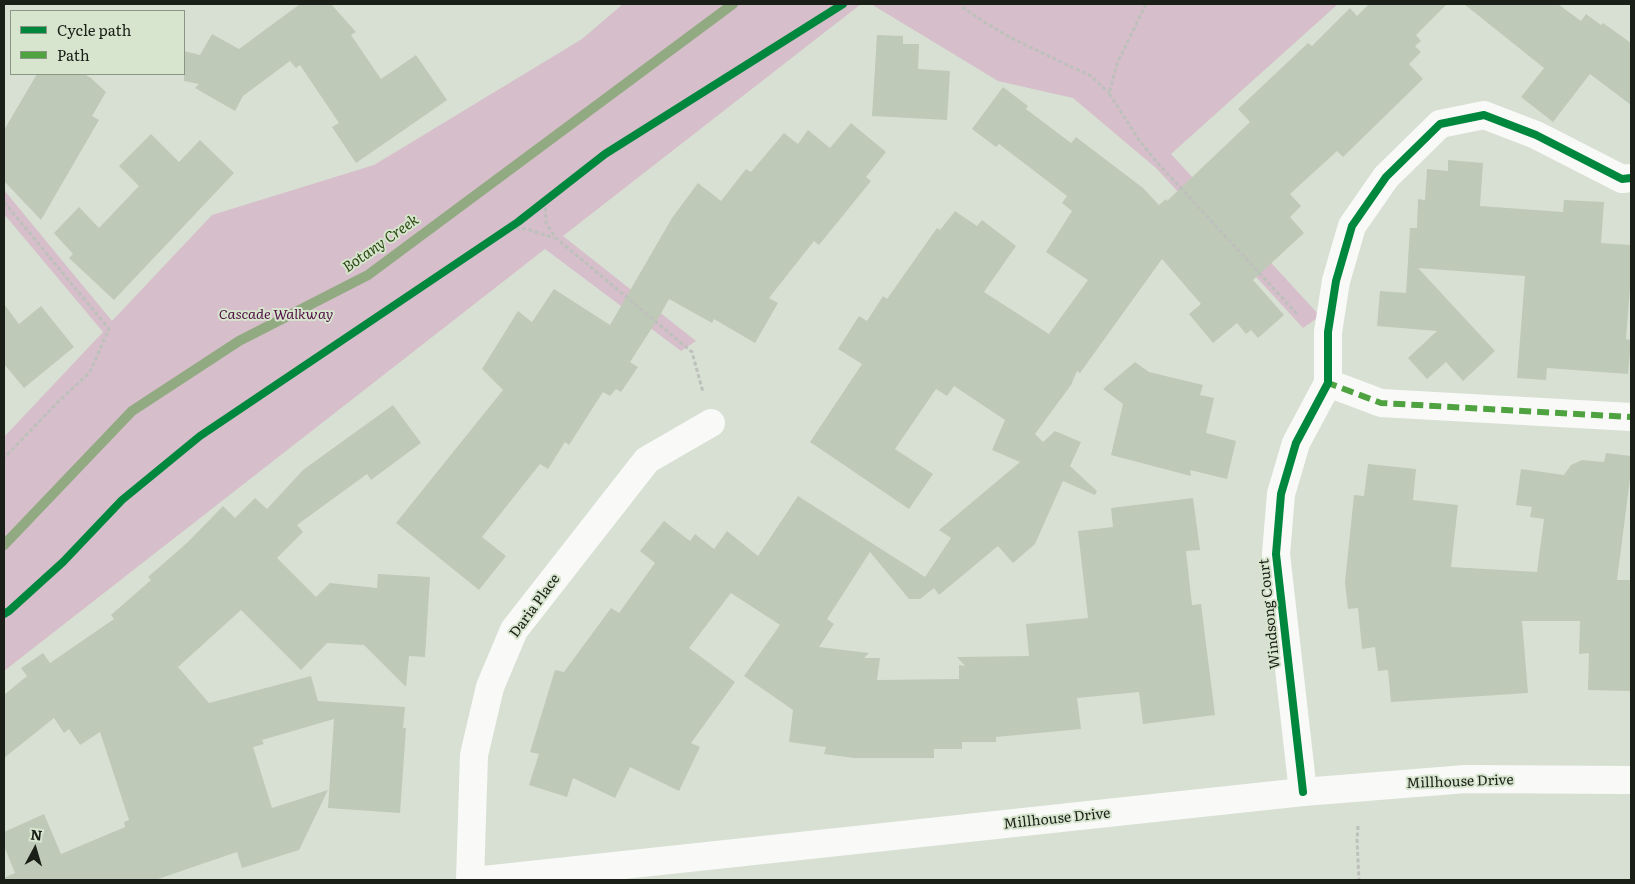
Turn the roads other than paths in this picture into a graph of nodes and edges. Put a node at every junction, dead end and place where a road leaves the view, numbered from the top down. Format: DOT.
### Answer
graph roads {
  1 [pos="1631,178"];
  2 [pos="1328,383"];
  3 [pos="1631,417"];
  4 [pos="711,423"];
  5 [pos="1631,780"];
  6 [pos="1303,792"];
  7 [pos="470,880"];
  8 [pos="484,880"];
  1 -- 2 [label="street"];
  2 -- 3 [label="street"];
  2 -- 6 [label="street, Windsong Court"];
  4 -- 7 [label="street, Daria Place"];
  5 -- 6 [label="street, Millhouse Drive"];
  6 -- 8 [label="street, Millhouse Drive"];
}
